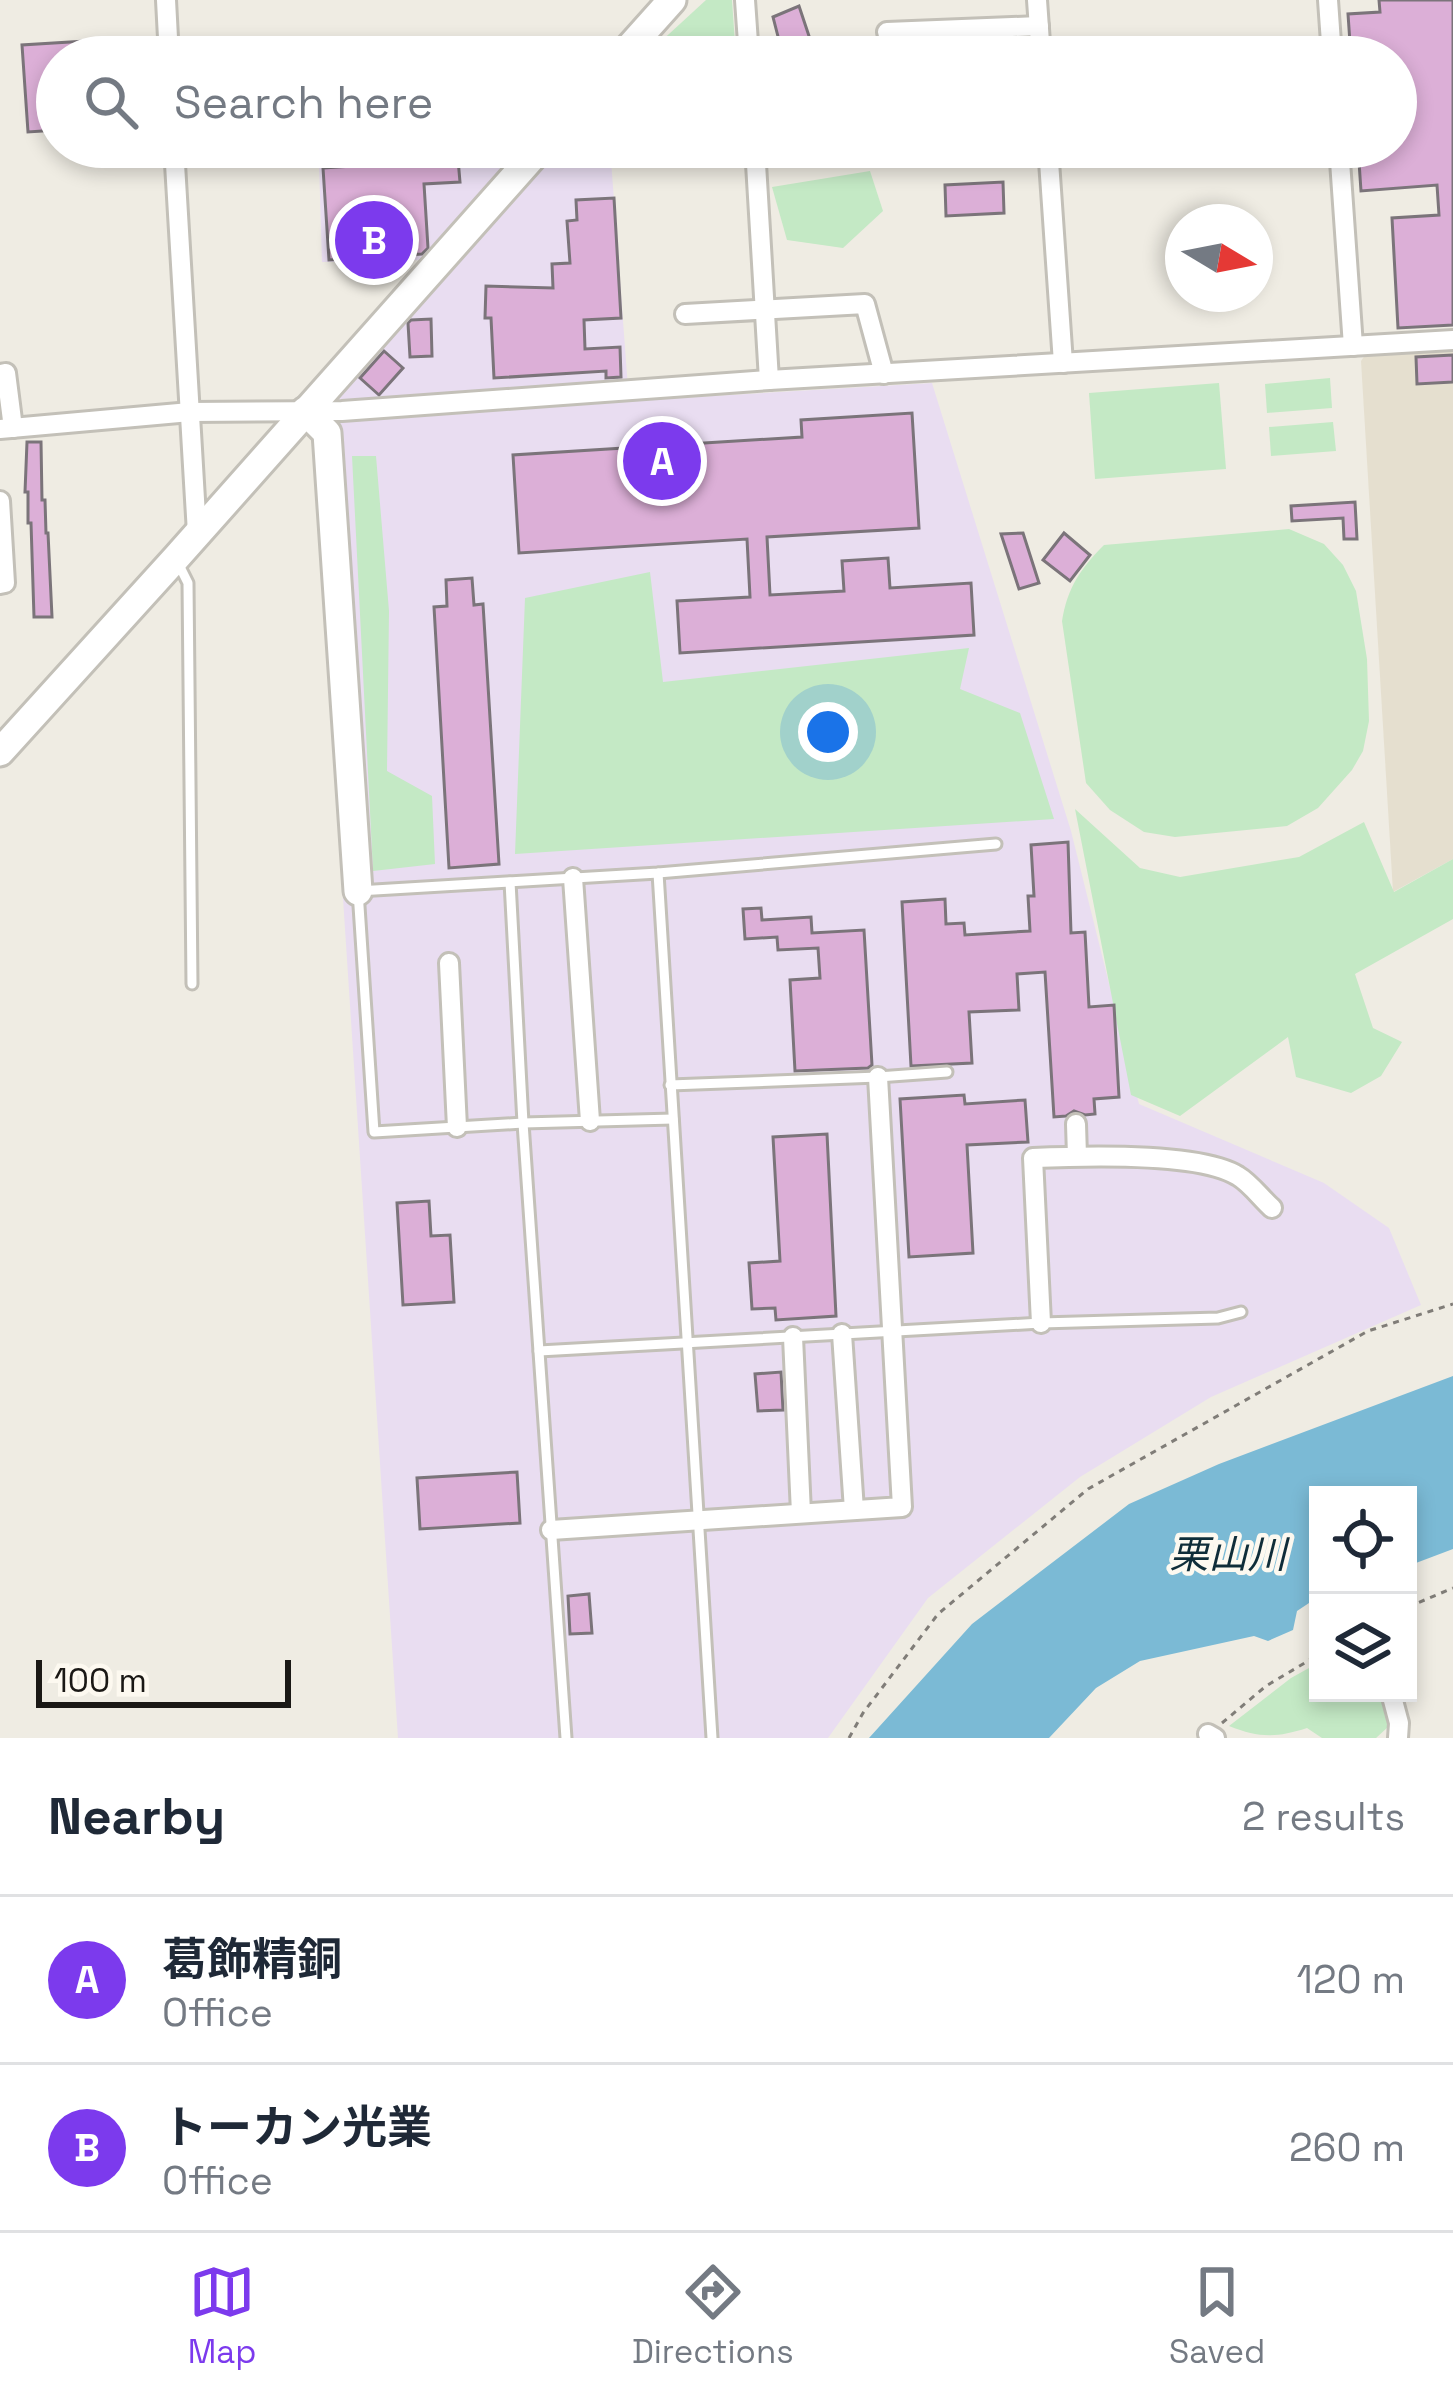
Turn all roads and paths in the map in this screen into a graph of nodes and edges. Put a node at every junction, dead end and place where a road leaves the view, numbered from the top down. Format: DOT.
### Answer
graph roads {
  1 [pos="166,0"];
  2 [pos="672,0"];
  3 [pos="745,0"];
  4 [pos="1037,0"];
  5 [pos="1328,0"];
  6 [pos="1039,26"];
  7 [pos="887,32"];
  8 [pos="168,36"];
  9 [pos="640,36"];
  10 [pos="748,36"];
  11 [pos="1040,36"];
  12 [pos="1331,36"];
  13 [pos="175,168"];
  14 [pos="522,168"];
  15 [pos="756,168"];
  16 [pos="1049,168"];
  17 [pos="1340,168"];
  18 [pos="764,310"];
  19 [pos="685,314"];
  20 [pos="1453,340"];
  21 [pos="1353,346"];
  22 [pos="1063,363"];
  23 [pos="0,374"];
  24 [pos="884,374"];
  25 [pos="769,380"];
  26 [pos="305,411"];
  27 [pos="190,412"];
  28 [pos="6,428"];
  29 [pos="0,500"];
  30 [pos="196,533"];
  31 [pos="176,559"];
  32 [pos="0,584"];
  33 [pos="0,752"];
  34 [pos="996,844"];
  35 [pos="658,873"];
  36 [pos="573,878"];
  37 [pos="510,882"];
  38 [pos="358,891"];
  39 [pos="449,963"];
  40 [pos="192,984"];
  41 [pos="947,1072"];
  42 [pos="878,1077"];
  43 [pos="670,1085"];
  44 [pos="673,1119"];
  45 [pos="590,1121"];
  46 [pos="523,1123"];
  47 [pos="1076,1124"];
  48 [pos="457,1127"];
  49 [pos="1077,1156"];
  50 [pos="1272,1208"];
  51 [pos="1453,1304"];
  52 [pos="1241,1312"];
  53 [pos="1041,1323"];
  54 [pos="894,1331"];
  55 [pos="842,1334"];
  56 [pos="793,1336"];
  57 [pos="687,1342"];
  58 [pos="539,1352"];
  59 [pos="854,1510"];
  60 [pos="801,1513"];
  61 [pos="698,1520"];
  62 [pos="551,1530"];
  63 [pos="1453,1588"];
  64 [pos="1417,1603"];
  65 [pos="1309,1660"];
  66 [pos="1393,1702"];
  67 [pos="1212,1736"];
  68 [pos="566,1738"];
  69 [pos="712,1738"];
  70 [pos="849,1738"];
  71 [pos="1398,1738"];
  1 -- 8 [label="street"];
  2 -- 9 [label="street"];
  3 -- 10 [label="street"];
  4 -- 6 [label="street"];
  5 -- 12 [label="street"];
  6 -- 7 [label="street"];
  6 -- 11 [label="street"];
  13 -- 27 [label="street"];
  14 -- 26 [label="street"];
  15 -- 18 [label="street"];
  16 -- 22 [label="street"];
  17 -- 21 [label="street"];
  18 -- 19 [label="street"];
  18 -- 24 [label="street"];
  18 -- 25 [label="street"];
  20 -- 21 [label="street"];
  21 -- 22 [label="street"];
  22 -- 24 [label="street"];
  23 -- 28 [label="street"];
  24 -- 25 [label="street"];
  25 -- 26 [label="street"];
  26 -- 27 [label="street"];
  26 -- 30 [label="street"];
  26 -- 38 [label="street"];
  27 -- 28 [label="street"];
  27 -- 30 [label="street"];
  29 -- 32 [label="street"];
  30 -- 31 [label="street"];
  31 -- 33 [label="street"];
  31 -- 40 [label="lane"];
  34 -- 35 [label="lane"];
  35 -- 36 [label="lane"];
  35 -- 43 [label="lane"];
  36 -- 37 [label="lane"];
  36 -- 45 [label="street"];
  37 -- 38 [label="lane"];
  37 -- 46 [label="lane"];
  38 -- 48 [label="lane"];
  39 -- 48 [label="street"];
  41 -- 42 [label="lane"];
  42 -- 43 [label="lane"];
  42 -- 54 [label="street"];
  43 -- 44 [label="lane"];
  44 -- 45 [label="lane"];
  44 -- 57 [label="lane"];
  45 -- 46 [label="lane"];
  46 -- 48 [label="lane"];
  46 -- 58 [label="lane"];
  47 -- 49 [label="street"];
  49 -- 50 [label="street"];
  49 -- 53 [label="street"];
  51 -- 70 [label="path"];
  52 -- 53 [label="lane"];
  53 -- 54 [label="lane"];
  54 -- 55 [label="lane"];
  54 -- 59 [label="street"];
  55 -- 56 [label="lane"];
  55 -- 59 [label="street"];
  56 -- 57 [label="lane"];
  56 -- 60 [label="street"];
  57 -- 58 [label="lane"];
  57 -- 61 [label="lane"];
  58 -- 62 [label="lane"];
  59 -- 60 [label="street"];
  60 -- 61 [label="street"];
  61 -- 62 [label="street"];
  61 -- 69 [label="lane"];
  62 -- 68 [label="lane"];
  63 -- 64 [label="path"];
  65 -- 67 [label="path"];
  66 -- 71 [label="street"];
}
